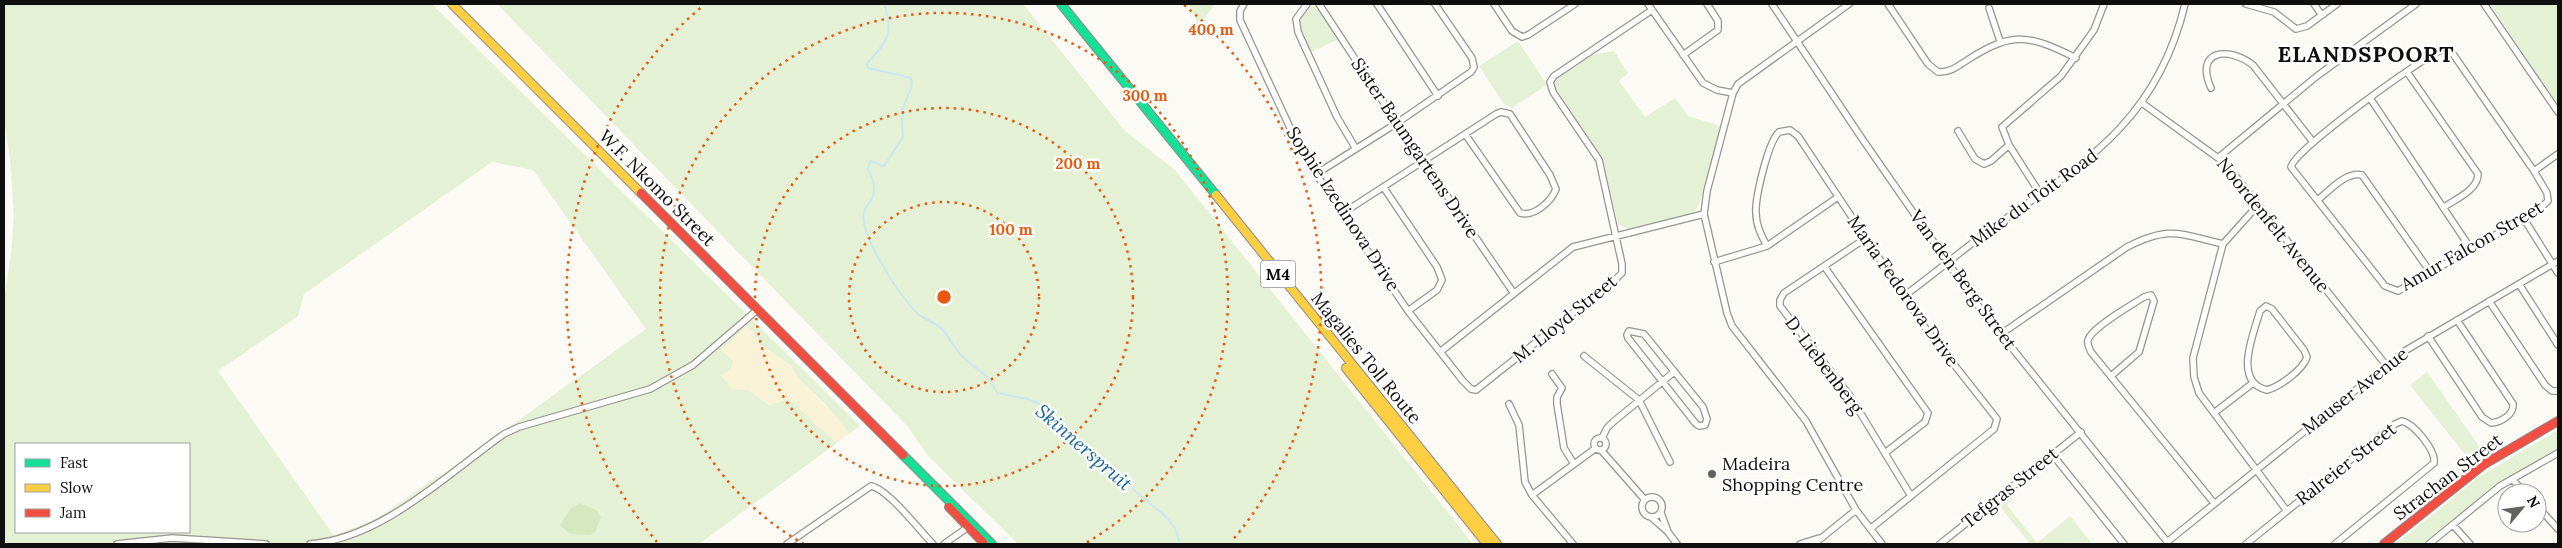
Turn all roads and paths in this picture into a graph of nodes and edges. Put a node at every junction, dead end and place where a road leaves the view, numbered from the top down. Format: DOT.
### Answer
graph roads {
  1 [pos="452,4"];
  2 [pos="1052,4"];
  3 [pos="1061,4"];
  4 [pos="1244,4"];
  5 [pos="1307,4"];
  6 [pos="1319,4"];
  7 [pos="1377,4"];
  8 [pos="1435,4"];
  9 [pos="1494,4"];
  10 [pos="1575,4"];
  11 [pos="1648,4"];
  12 [pos="1707,4"];
  13 [pos="1772,4"];
  14 [pos="1849,4"];
  15 [pos="1888,4"];
  16 [pos="2104,4"];
  17 [pos="2185,4"];
  18 [pos="2246,4"];
  19 [pos="2314,4"];
  20 [pos="2337,4"];
  21 [pos="2416,4"];
  22 [pos="2484,4"];
  23 [pos="1989,8"];
  24 [pos="1652,10"];
  25 [pos="2321,14"];
  26 [pos="1797,40"];
  27 [pos="2000,41"];
  28 [pos="1683,55"];
  29 [pos="2076,58"];
  30 [pos="2407,72"];
  31 [pos="2211,88"];
  32 [pos="1733,93"];
  33 [pos="1438,96"];
  34 [pos="2370,98"];
  35 [pos="2142,103"];
  36 [pos="2282,103"];
  37 [pos="2558,112"];
  38 [pos="1397,123"];
  39 [pos="1958,131"];
  40 [pos="1465,134"];
  41 [pos="2313,142"];
  42 [pos="2009,145"];
  43 [pos="1356,149"];
  44 [pos="2558,154"];
  45 [pos="2219,157"];
  46 [pos="1424,161"];
  47 [pos="2534,171"];
  48 [pos="1316,174"];
  49 [pos="1384,188"];
  50 [pos="2041,195"];
  51 [pos="1838,197"];
  52 [pos="2318,200"];
  53 [pos="2258,205"];
  54 [pos="2444,207"];
  55 [pos="1343,213"];
  56 [pos="1704,214"];
  57 [pos="2524,219"];
  58 [pos="1616,236"];
  59 [pos="1866,238"];
  60 [pos="2223,244"];
  61 [pos="1767,246"];
  62 [pos="2472,249"];
  63 [pos="1947,261"];
  64 [pos="1714,262"];
  65 [pos="2556,262"];
  66 [pos="1824,266"];
  67 [pos="2558,273"];
  68 [pos="2431,274"];
  69 [pos="2519,284"];
  70 [pos="1513,292"];
  71 [pos="1904,296"];
  72 [pos="2489,301"];
  73 [pos="757,310"];
  74 [pos="1408,311"];
  75 [pos="2457,320"];
  76 [pos="2001,334"];
  77 [pos="2428,336"];
  78 [pos="2558,345"];
  79 [pos="1440,352"];
  80 [pos="1584,356"];
  81 [pos="2386,365"];
  82 [pos="1674,372"];
  83 [pos="1552,374"];
  84 [pos="2111,376"];
  85 [pos="1661,383"];
  86 [pos="2253,383"];
  87 [pos="1482,387"];
  88 [pos="2558,391"];
  89 [pos="1639,400"];
  90 [pos="1509,404"];
  91 [pos="2214,413"];
  92 [pos="2558,421"];
  93 [pos="2081,432"];
  94 [pos="1602,438"];
  95 [pos="1606,445"];
  96 [pos="1598,449"];
  97 [pos="1885,453"];
  98 [pos="2558,453"];
  99 [pos="2052,454"];
  100 [pos="1670,462"];
  101 [pos="1574,464"];
  102 [pos="1617,466"];
  103 [pos="2257,469"];
  104 [pos="2512,479"];
  105 [pos="2516,483"];
  106 [pos="1532,495"];
  107 [pos="1911,496"];
  108 [pos="1645,500"];
  109 [pos="2214,503"];
  110 [pos="1856,510"];
  111 [pos="2287,511"];
  112 [pos="1661,513"];
  113 [pos="1651,517"];
  114 [pos="2547,517"];
  115 [pos="970,525"];
  116 [pos="2453,525"];
  117 [pos="1870,529"];
  118 [pos="2558,530"];
  119 [pos="1668,532"];
  120 [pos="1823,537"];
  121 [pos="2168,543"];
  122 [pos="117,544"];
  123 [pos="266,544"];
  124 [pos="310,544"];
  125 [pos="787,544"];
  126 [pos="933,544"];
  127 [pos="944,544"];
  128 [pos="986,544"];
  129 [pos="992,544"];
  130 [pos="1487,544"];
  131 [pos="1497,544"];
  132 [pos="1573,544"];
  133 [pos="1677,544"];
  134 [pos="1800,544"];
  135 [pos="1814,544"];
  136 [pos="1882,544"];
  137 [pos="1940,544"];
  138 [pos="2124,544"];
  139 [pos="2246,544"];
  140 [pos="2335,544"];
  141 [pos="2384,544"];
  142 [pos="2429,544"];
  143 [pos="2470,544"];
  1 -- 73 [label="main road, W.F. Nkomo Street"];
  2 -- 130 [label="main road, Magalies Toll Route / M4"];
  3 -- 131 [label="main road, Magalies Toll Route / M4"];
  4 -- 48 [label="street, Sophie Izedinova Drive"];
  5 -- 43 [label="street"];
  6 -- 38 [label="street, Sister Baumgartens Drive"];
  7 -- 33 [label="street"];
  8 -- 33 [label="street"];
  9 -- 10 [label="street"];
  11 -- 24 [label="street"];
  12 -- 28 [label="street"];
  13 -- 26 [label="street, Van den Berg Street"];
  14 -- 26 [label="street"];
  15 -- 27 [label="street"];
  16 -- 29 [label="street"];
  17 -- 35 [label="street, Mike du Toit Road"];
  18 -- 25 [label="street"];
  19 -- 25 [label="street"];
  20 -- 25 [label="street"];
  21 -- 36 [label="street"];
  22 -- 37 [label="street"];
  23 -- 27 [label="street"];
  24 -- 28 [label="street"];
  24 -- 58 [label="street, M. Lloyd Street"];
  26 -- 32 [label="street"];
  26 -- 63 [label="street, Van den Berg Street"];
  27 -- 29 [label="street"];
  28 -- 32 [label="street"];
  29 -- 42 [label="street"];
  30 -- 34 [label="street, Amur Falcon Street"];
  30 -- 47 [label="street, Amur Falcon Street"];
  30 -- 54 [label="street"];
  31 -- 36 [label="street"];
  32 -- 56 [label="street"];
  33 -- 38 [label="street"];
  34 -- 41 [label="street, Amur Falcon Street"];
  34 -- 54 [label="street"];
  35 -- 45 [label="street, Noordenfelt Avenue"];
  35 -- 50 [label="street, Mike du Toit Road"];
  36 -- 41 [label="street"];
  36 -- 45 [label="street"];
  38 -- 43 [label="street"];
  38 -- 46 [label="street, Sister Baumgartens Drive"];
  39 -- 42 [label="street"];
  40 -- 40 [label="street"];
  40 -- 46 [label="street"];
  41 -- 52 [label="street, Amur Falcon Street"];
  42 -- 50 [label="street"];
  43 -- 48 [label="street"];
  44 -- 47 [label="street"];
  45 -- 53 [label="street, Noordenfelt Avenue"];
  46 -- 49 [label="street"];
  46 -- 70 [label="street, Sister Baumgartens Drive"];
  47 -- 57 [label="street, Amur Falcon Street"];
  48 -- 55 [label="street, Sophie Izedinova Drive"];
  49 -- 55 [label="street"];
  49 -- 74 [label="street"];
  50 -- 63 [label="street, Mike du Toit Road"];
  51 -- 59 [label="street, Maria Fedorova Drive"];
  51 -- 61 [label="street"];
  51 -- 61 [label="street, Maria Fedorova Drive"];
  52 -- 68 [label="street, Amur Falcon Street"];
  52 -- 68 [label="street"];
  53 -- 60 [label="street"];
  53 -- 81 [label="street, Noordenfelt Avenue"];
  54 -- 62 [label="street"];
  55 -- 74 [label="street, Sophie Izedinova Drive"];
  56 -- 58 [label="street"];
  56 -- 64 [label="street"];
  57 -- 62 [label="street, Amur Falcon Street"];
  57 -- 65 [label="street"];
  58 -- 70 [label="street"];
  58 -- 87 [label="street, M. Lloyd Street"];
  59 -- 66 [label="street, D. Liebenberg"];
  59 -- 71 [label="street, Maria Fedorova Drive"];
  60 -- 76 [label="street"];
  60 -- 91 [label="street, Ralreier Street"];
  61 -- 64 [label="street"];
  62 -- 68 [label="street, Amur Falcon Street"];
  63 -- 71 [label="street, Mike du Toit Road"];
  63 -- 76 [label="street, Van den Berg Street"];
  64 -- 110 [label="street"];
  65 -- 67 [label="street"];
  65 -- 69 [label="street, Mauser Avenue"];
  66 -- 97 [label="street"];
  66 -- 97 [label="street, D. Liebenberg"];
  69 -- 72 [label="street, Mauser Avenue"];
  69 -- 78 [label="street"];
  70 -- 79 [label="street"];
  71 -- 107 [label="street, Maria Fedorova Drive"];
  72 -- 75 [label="street, Mauser Avenue"];
  72 -- 88 [label="street"];
  73 -- 115 [label="main road, W.F. Nkomo Street"];
  73 -- 124 [label="street"];
  74 -- 79 [label="street, Sophie Izedinova Drive"];
  75 -- 77 [label="street, Mauser Avenue"];
  75 -- 77 [label="street"];
  76 -- 93 [label="street, Van den Berg Street"];
  77 -- 81 [label="street, Mauser Avenue"];
  79 -- 87 [label="street, Sophie Izedinova Drive"];
  80 -- 89 [label="street"];
  81 -- 103 [label="street, Mauser Avenue"];
  82 -- 85 [label="street"];
  82 -- 85 [label="street"];
  82 -- 85 [label="street"];
  83 -- 101 [label="street"];
  84 -- 84 [label="street"];
  84 -- 109 [label="street"];
  85 -- 89 [label="street"];
  86 -- 86 [label="street"];
  86 -- 91 [label="street"];
  89 -- 94 [label="street"];
  89 -- 100 [label="street"];
  90 -- 106 [label="street"];
  91 -- 103 [label="street, Ralreier Street"];
  92 -- 141 [label="main road, Strachan Street"];
  93 -- 99 [label="street, Tefgras Street"];
  93 -- 121 [label="street, Van den Berg Street"];
  94 -- 95 [label="street"];
  94 -- 96 [label="street"];
  95 -- 96 [label="street"];
  95 -- 102 [label="street"];
  96 -- 101 [label="street"];
  96 -- 102 [label="street"];
  97 -- 107 [label="street, D. Liebenberg"];
  98 -- 104 [label="street"];
  99 -- 137 [label="street, Tefgras Street"];
  99 -- 138 [label="street"];
  101 -- 106 [label="street"];
  102 -- 108 [label="street"];
  103 -- 109 [label="street, Mauser Avenue"];
  103 -- 111 [label="street, Ralreier Street"];
  104 -- 105 [label="street"];
  104 -- 116 [label="street"];
  106 -- 132 [label="street"];
  107 -- 117 [label="street, Maria Fedorova Drive"];
  108 -- 112 [label="street"];
  108 -- 113 [label="street"];
  109 -- 121 [label="street, Mauser Avenue"];
  110 -- 117 [label="street"];
  110 -- 120 [label="street"];
  111 -- 139 [label="street, Ralreier Street"];
  111 -- 140 [label="street, Ralreier Street"];
  112 -- 113 [label="street"];
  112 -- 119 [label="street"];
  113 -- 119 [label="street"];
  114 -- 118 [label="street"];
  115 -- 127 [label="street"];
  115 -- 128 [label="main road, W.F. Nkomo Street"];
  115 -- 129 [label="main road, W.F. Nkomo Street"];
  116 -- 142 [label="street"];
  116 -- 143 [label="street"];
  117 -- 136 [label="street"];
  119 -- 133 [label="street"];
  120 -- 134 [label="street"];
  120 -- 135 [label="street"];
  122 -- 123 [label="street"];
  125 -- 126 [label="street"];
}
